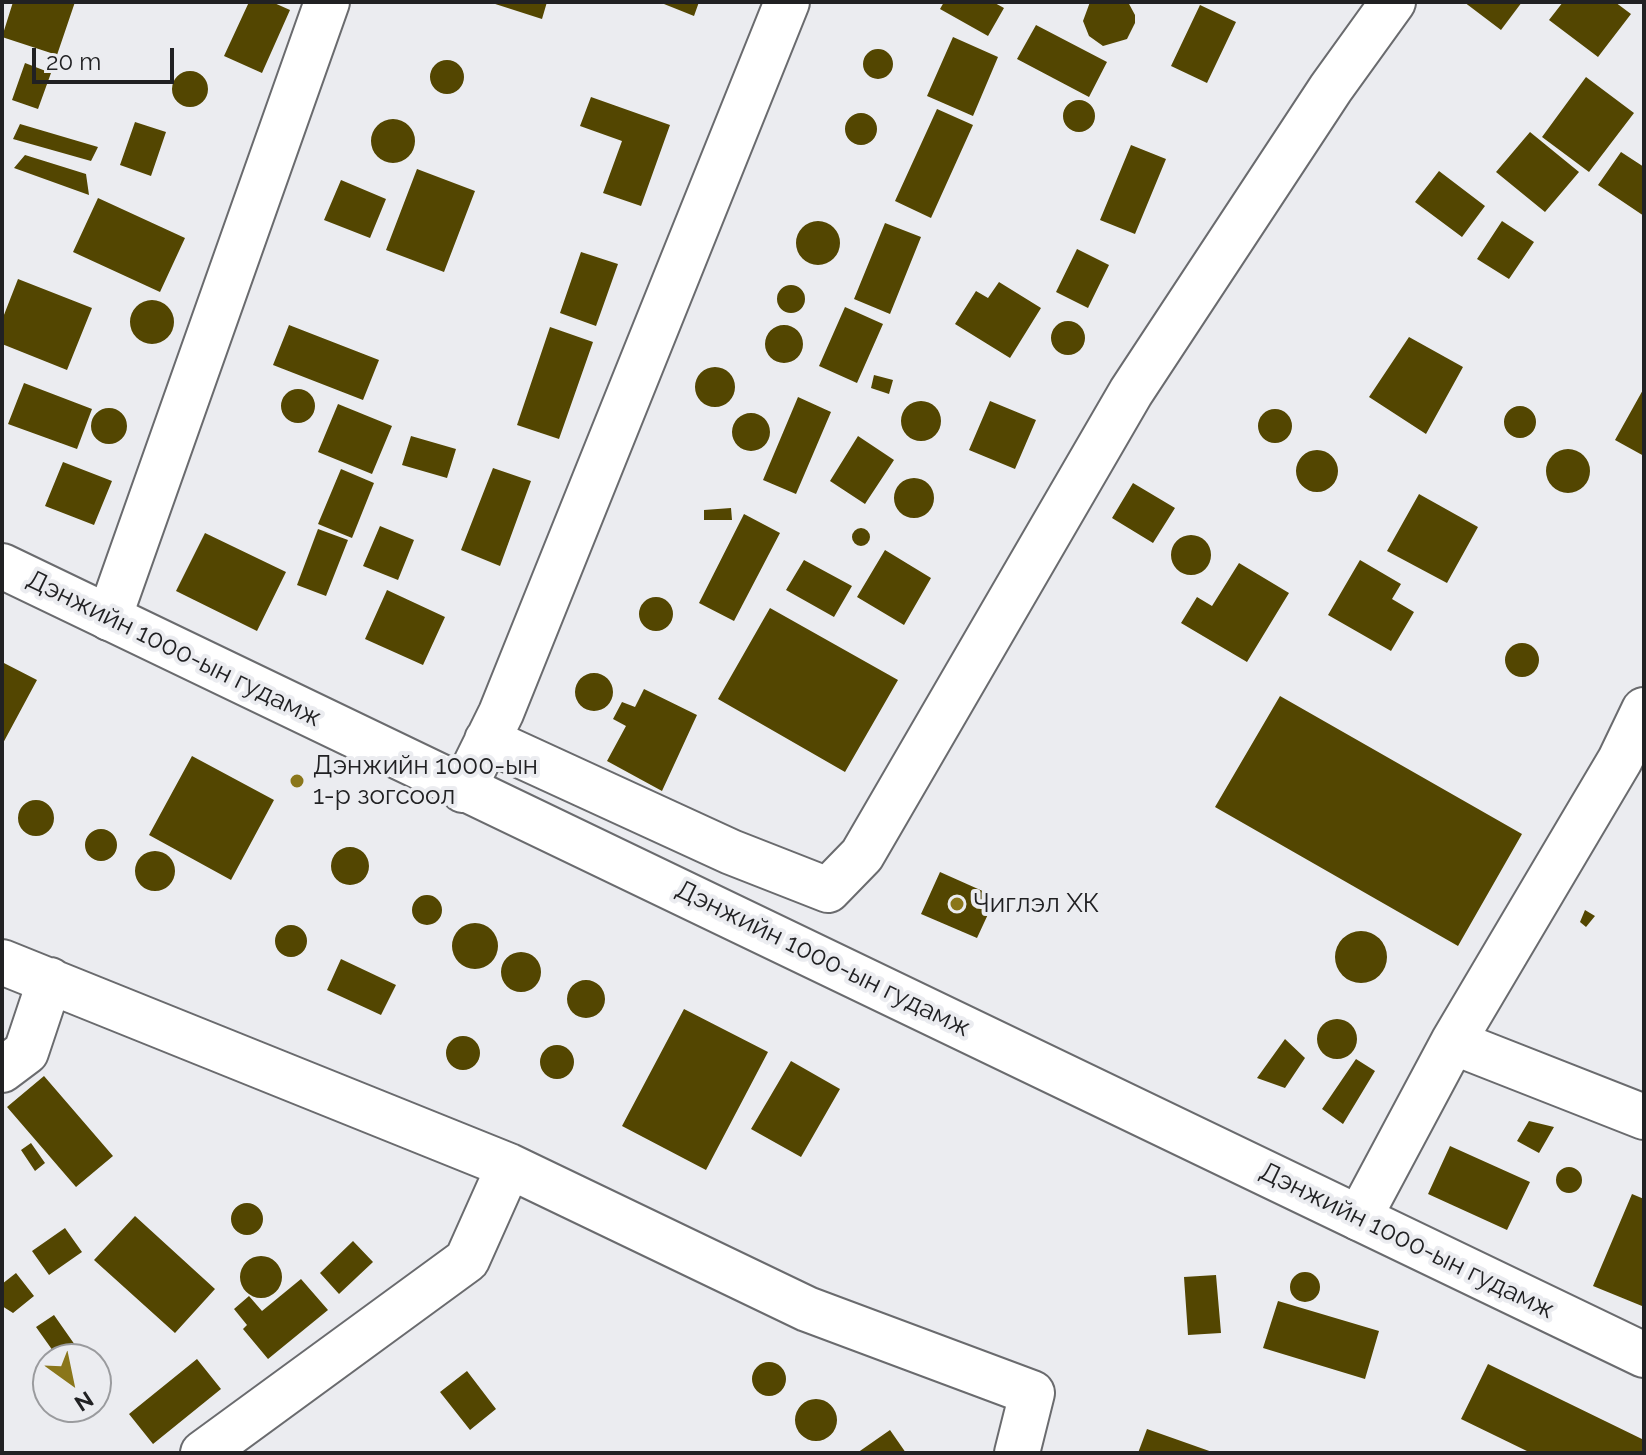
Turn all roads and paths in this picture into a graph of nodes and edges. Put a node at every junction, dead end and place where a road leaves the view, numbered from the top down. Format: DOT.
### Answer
graph roads {
  1 [pos="327,2"];
  2 [pos="787,2"];
  3 [pos="1393,2"];
  4 [pos="2,566"];
  5 [pos="109,618"];
  6 [pos="1644,710"];
  7 [pos="487,740"];
  8 [pos="1632,763"];
  9 [pos="463,790"];
  10 [pos="2,962"];
  11 [pos="50,980"];
  12 [pos="1453,1042"];
  13 [pos="2,1070"];
  14 [pos="1644,1117"];
  15 [pos="509,1166"];
  16 [pos="1359,1218"];
  17 [pos="1644,1355"];
  18 [pos="203,1453"];
  19 [pos="1017,1453"];
  1 -- 5 [label="street"];
  2 -- 7 [label="street"];
  3 -- 7 [label="street"];
  4 -- 5 [label="street, Дэнжийн 1000-ын гудамж"];
  5 -- 9 [label="street, Дэнжийн 1000-ын гудамж"];
  6 -- 8 [label="street"];
  7 -- 9 [label="street"];
  8 -- 12 [label="street"];
  9 -- 16 [label="street, Дэнжийн 1000-ын гудамж"];
  10 -- 11 [label="street"];
  11 -- 13 [label="street"];
  11 -- 15 [label="street"];
  12 -- 14 [label="street"];
  12 -- 16 [label="street"];
  15 -- 18 [label="street"];
  15 -- 19 [label="street"];
  16 -- 17 [label="street, Дэнжийн 1000-ын гудамж"];
}
